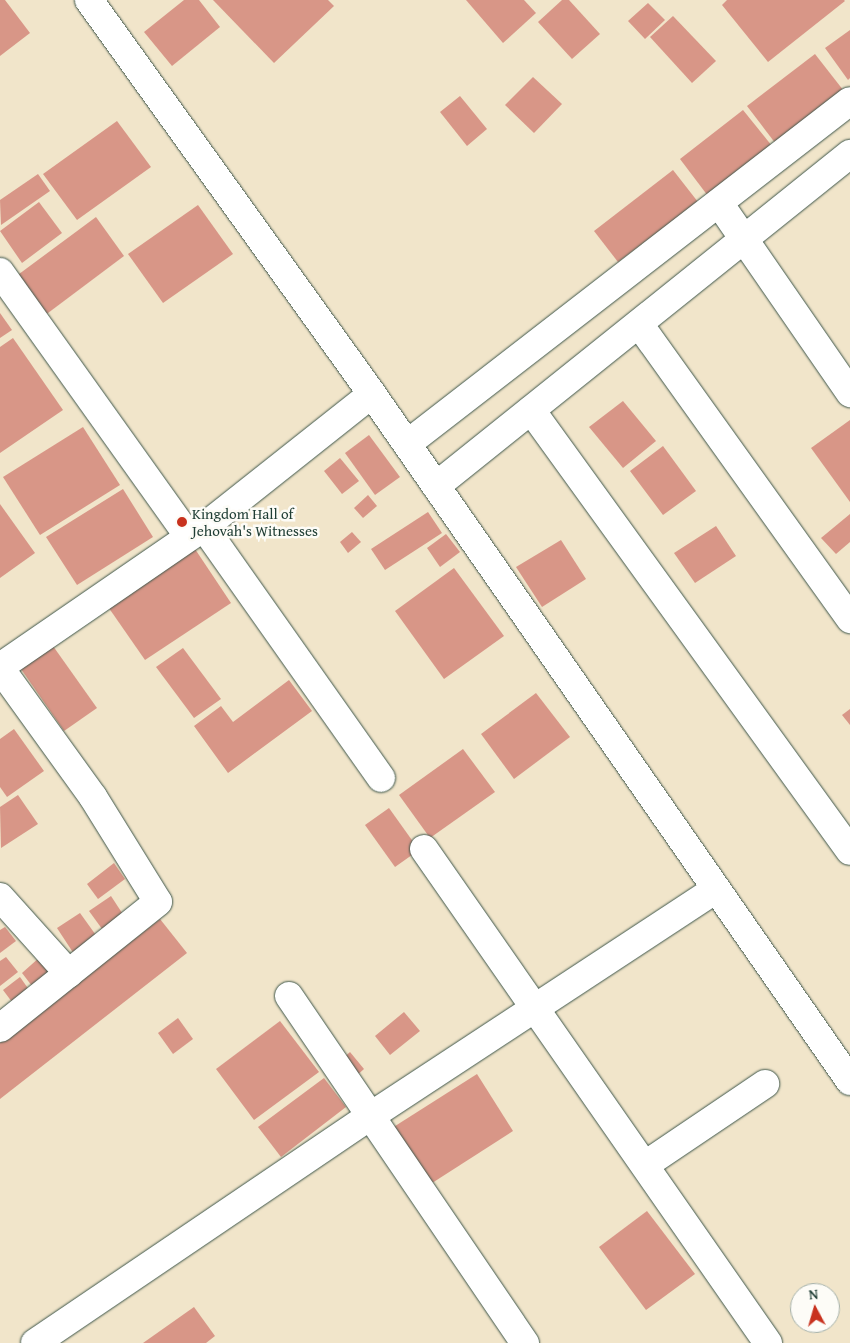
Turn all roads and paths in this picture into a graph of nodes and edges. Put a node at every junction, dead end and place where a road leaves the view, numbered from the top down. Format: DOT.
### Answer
graph roads {
  1 [pos="89,0"];
  2 [pos="850,101"];
  3 [pos="849,158"];
  4 [pos="719,202"];
  5 [pos="744,239"];
  6 [pos="0,272"];
  7 [pos="639,324"];
  8 [pos="850,393"];
  9 [pos="372,394"];
  10 [pos="531,410"];
  11 [pos="407,444"];
  12 [pos="436,486"];
  13 [pos="196,531"];
  14 [pos="850,619"];
  15 [pos="0,668"];
  16 [pos="381,778"];
  17 [pos="424,849"];
  18 [pos="850,851"];
  19 [pos="716,889"];
  20 [pos="2,904"];
  21 [pos="70,974"];
  22 [pos="289,996"];
  23 [pos="536,1008"];
  24 [pos="0,1028"];
  25 [pos="850,1081"];
  26 [pos="765,1084"];
  27 [pos="369,1117"];
  28 [pos="645,1165"];
  29 [pos="35,1343"];
  30 [pos="525,1343"];
  31 [pos="768,1343"];
  1 -- 9 [label="street"];
  2 -- 4 [label="street"];
  3 -- 5 [label="street"];
  4 -- 5 [label="street"];
  4 -- 11 [label="street"];
  5 -- 7 [label="street"];
  5 -- 8 [label="street"];
  6 -- 13 [label="street"];
  7 -- 10 [label="street"];
  7 -- 14 [label="street"];
  9 -- 11 [label="street"];
  9 -- 13 [label="street"];
  10 -- 12 [label="street"];
  10 -- 18 [label="street"];
  11 -- 12 [label="street"];
  12 -- 19 [label="street"];
  13 -- 15 [label="street"];
  13 -- 16 [label="street"];
  15 -- 21 [label="street"];
  17 -- 23 [label="street"];
  19 -- 23 [label="street"];
  19 -- 25 [label="street"];
  20 -- 21 [label="street"];
  21 -- 24 [label="street"];
  22 -- 27 [label="street"];
  23 -- 27 [label="street"];
  23 -- 28 [label="street"];
  26 -- 28 [label="street"];
  27 -- 29 [label="street"];
  27 -- 30 [label="street"];
  28 -- 31 [label="street"];
}
